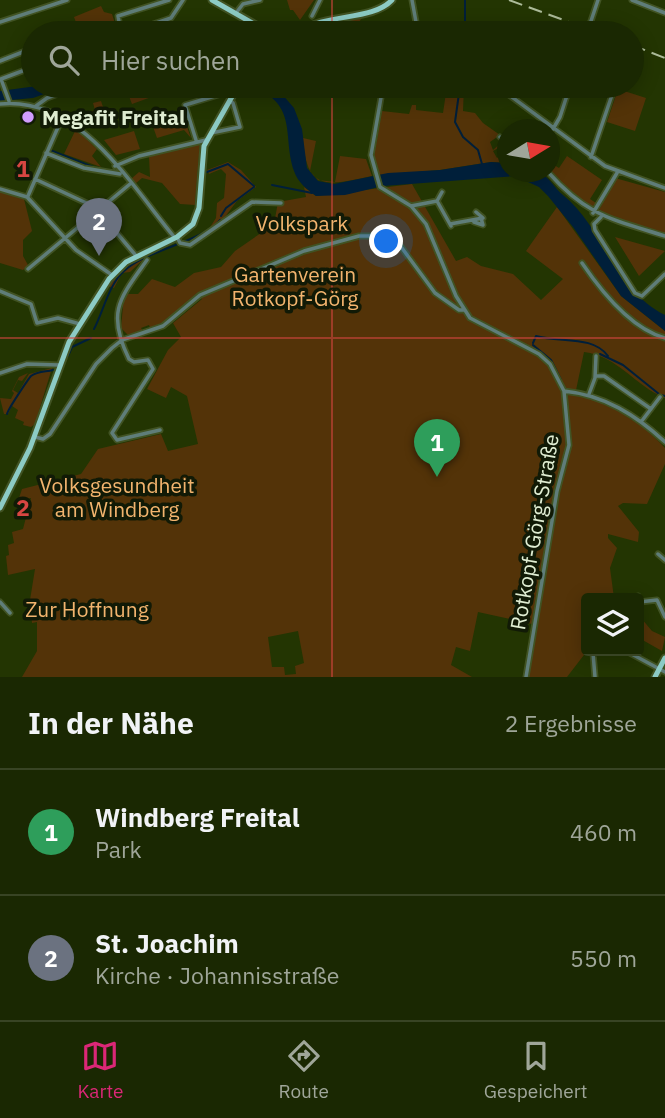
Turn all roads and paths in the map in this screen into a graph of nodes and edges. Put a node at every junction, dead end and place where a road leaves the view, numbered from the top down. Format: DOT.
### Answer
graph roads {
  1 [pos="66,0"];
  2 [pos="169,0"];
  3 [pos="183,0"];
  4 [pos="212,0"];
  5 [pos="260,0"];
  6 [pos="320,0"];
  7 [pos="392,0"];
  8 [pos="412,0"];
  9 [pos="598,0"];
  10 [pos="632,0"];
  11 [pos="236,13"];
  12 [pos="665,13"];
  13 [pos="312,16"];
  14 [pos="119,21"];
  15 [pos="162,21"];
  16 [pos="246,21"];
  17 [pos="321,21"];
  18 [pos="416,21"];
  19 [pos="591,21"];
  20 [pos="0,22"];
  21 [pos="21,53"];
  22 [pos="0,61"];
  23 [pos="21,71"];
  24 [pos="0,78"];
  25 [pos="47,98"];
  26 [pos="208,98"];
  27 [pos="231,98"];
  28 [pos="381,98"];
  29 [pos="513,98"];
  30 [pos="566,98"];
  31 [pos="611,98"];
  32 [pos="9,101"];
  33 [pos="0,104"];
  34 [pos="36,106"];
  35 [pos="62,118"];
  36 [pos="540,119"];
  37 [pos="559,119"];
  38 [pos="211,133"];
  39 [pos="560,134"];
  40 [pos="196,141"];
  41 [pos="206,141"];
  42 [pos="46,153"];
  43 [pos="591,157"];
  44 [pos="115,166"];
  45 [pos="618,172"];
  46 [pos="121,173"];
  47 [pos="35,179"];
  48 [pos="557,182"];
  49 [pos="130,184"];
  50 [pos="665,188"];
  51 [pos="0,189"];
  52 [pos="442,192"];
  53 [pos="27,197"];
  54 [pos="437,201"];
  55 [pos="281,203"];
  56 [pos="411,206"];
  57 [pos="99,211"];
  58 [pos="476,212"];
  59 [pos="593,213"];
  60 [pos="601,216"];
  61 [pos="665,236"];
  62 [pos="65,238"];
  63 [pos="178,239"];
  64 [pos="137,257"];
  65 [pos="147,260"];
  66 [pos="582,263"];
  67 [pos="28,269"];
  68 [pos="665,274"];
  69 [pos="112,275"];
  70 [pos="0,291"];
  71 [pos="464,310"];
  72 [pos="80,324"];
  73 [pos="665,338"];
  74 [pos="122,340"];
  75 [pos="596,356"];
  76 [pos="60,366"];
  77 [pos="0,373"];
  78 [pos="595,376"];
  79 [pos="564,391"];
  80 [pos="589,394"];
  81 [pos="660,397"];
  82 [pos="651,409"];
  83 [pos="641,422"];
  84 [pos="160,430"];
  85 [pos="35,436"];
  86 [pos="665,442"];
  87 [pos="0,508"];
  88 [pos="658,554"];
  89 [pos="665,560"];
  90 [pos="644,600"];
  91 [pos="0,602"];
  92 [pos="10,613"];
  93 [pos="665,618"];
  94 [pos="593,656"];
  95 [pos="635,656"];
  96 [pos="665,657"];
  97 [pos="662,670"];
  98 [pos="526,677"];
  99 [pos="595,677"];
  100 [pos="654,677"];
  1 -- 20 [label="street"];
  2 -- 14 [label="street"];
  3 -- 15 [label="street"];
  4 -- 11 [label="main road"];
  5 -- 11 [label="street"];
  6 -- 13 [label="street"];
  7 -- 17 [label="main road"];
  8 -- 18 [label="street"];
  9 -- 19 [label="street"];
  10 -- 12 [label="street"];
  11 -- 16 [label="main road"];
  21 -- 22 [label="street"];
  23 -- 24 [label="street"];
  24 -- 32 [label="street"];
  25 -- 34 [label="street"];
  26 -- 40 [label="street"];
  27 -- 38 [label="main road"];
  27 -- 38 [label="street"];
  28 -- 56 [label="street"];
  29 -- 36 [label="street"];
  30 -- 37 [label="street"];
  31 -- 43 [label="street"];
  32 -- 33 [label="street"];
  32 -- 34 [label="street"];
  34 -- 35 [label="street"];
  35 -- 42 [label="street"];
  35 -- 44 [label="street"];
  38 -- 41 [label="main road"];
  39 -- 43 [label="street"];
  40 -- 41 [label="street"];
  40 -- 44 [label="street"];
  41 -- 63 [label="main road"];
  42 -- 46 [label="street"];
  42 -- 47 [label="street"];
  43 -- 45 [label="street"];
  44 -- 46 [label="street"];
  45 -- 50 [label="street"];
  45 -- 59 [label="street"];
  46 -- 49 [label="street"];
  47 -- 53 [label="street"];
  47 -- 57 [label="street"];
  48 -- 59 [label="street"];
  49 -- 57 [label="street"];
  49 -- 63 [label="street"];
  51 -- 53 [label="street"];
  52 -- 54 [label="street"];
  53 -- 62 [label="street"];
  54 -- 56 [label="street"];
  54 -- 58 [label="street"];
  55 -- 63 [label="street"];
  56 -- 71 [label="street"];
  57 -- 62 [label="street"];
  57 -- 64 [label="street"];
  59 -- 60 [label="street"];
  60 -- 61 [label="street"];
  60 -- 68 [label="street"];
  62 -- 67 [label="street"];
  62 -- 69 [label="street"];
  63 -- 64 [label="main road"];
  64 -- 69 [label="main road"];
  65 -- 74 [label="street"];
  66 -- 73 [label="street"];
  69 -- 72 [label="main road"];
  70 -- 72 [label="street"];
  71 -- 74 [label="street, Rotkopf-Görg-Straße"];
  71 -- 79 [label="street, Rotkopf-Görg-Straße"];
  72 -- 76 [label="main road"];
  74 -- 84 [label="street"];
  74 -- 85 [label="street, Rotkopf-Görg-Straße"];
  75 -- 78 [label="street"];
  76 -- 77 [label="street"];
  76 -- 85 [label="main road"];
  78 -- 80 [label="street"];
  78 -- 82 [label="street"];
  79 -- 80 [label="street"];
  79 -- 98 [label="street, Rotkopf-Görg-Straße"];
  80 -- 83 [label="street"];
  81 -- 82 [label="street"];
  82 -- 83 [label="street"];
  83 -- 86 [label="street"];
  85 -- 87 [label="main road"];
  88 -- 89 [label="street"];
  90 -- 93 [label="street"];
  91 -- 92 [label="street"];
  94 -- 99 [label="street"];
  95 -- 97 [label="street"];
  96 -- 97 [label="main road"];
  97 -- 100 [label="main road"];
}
